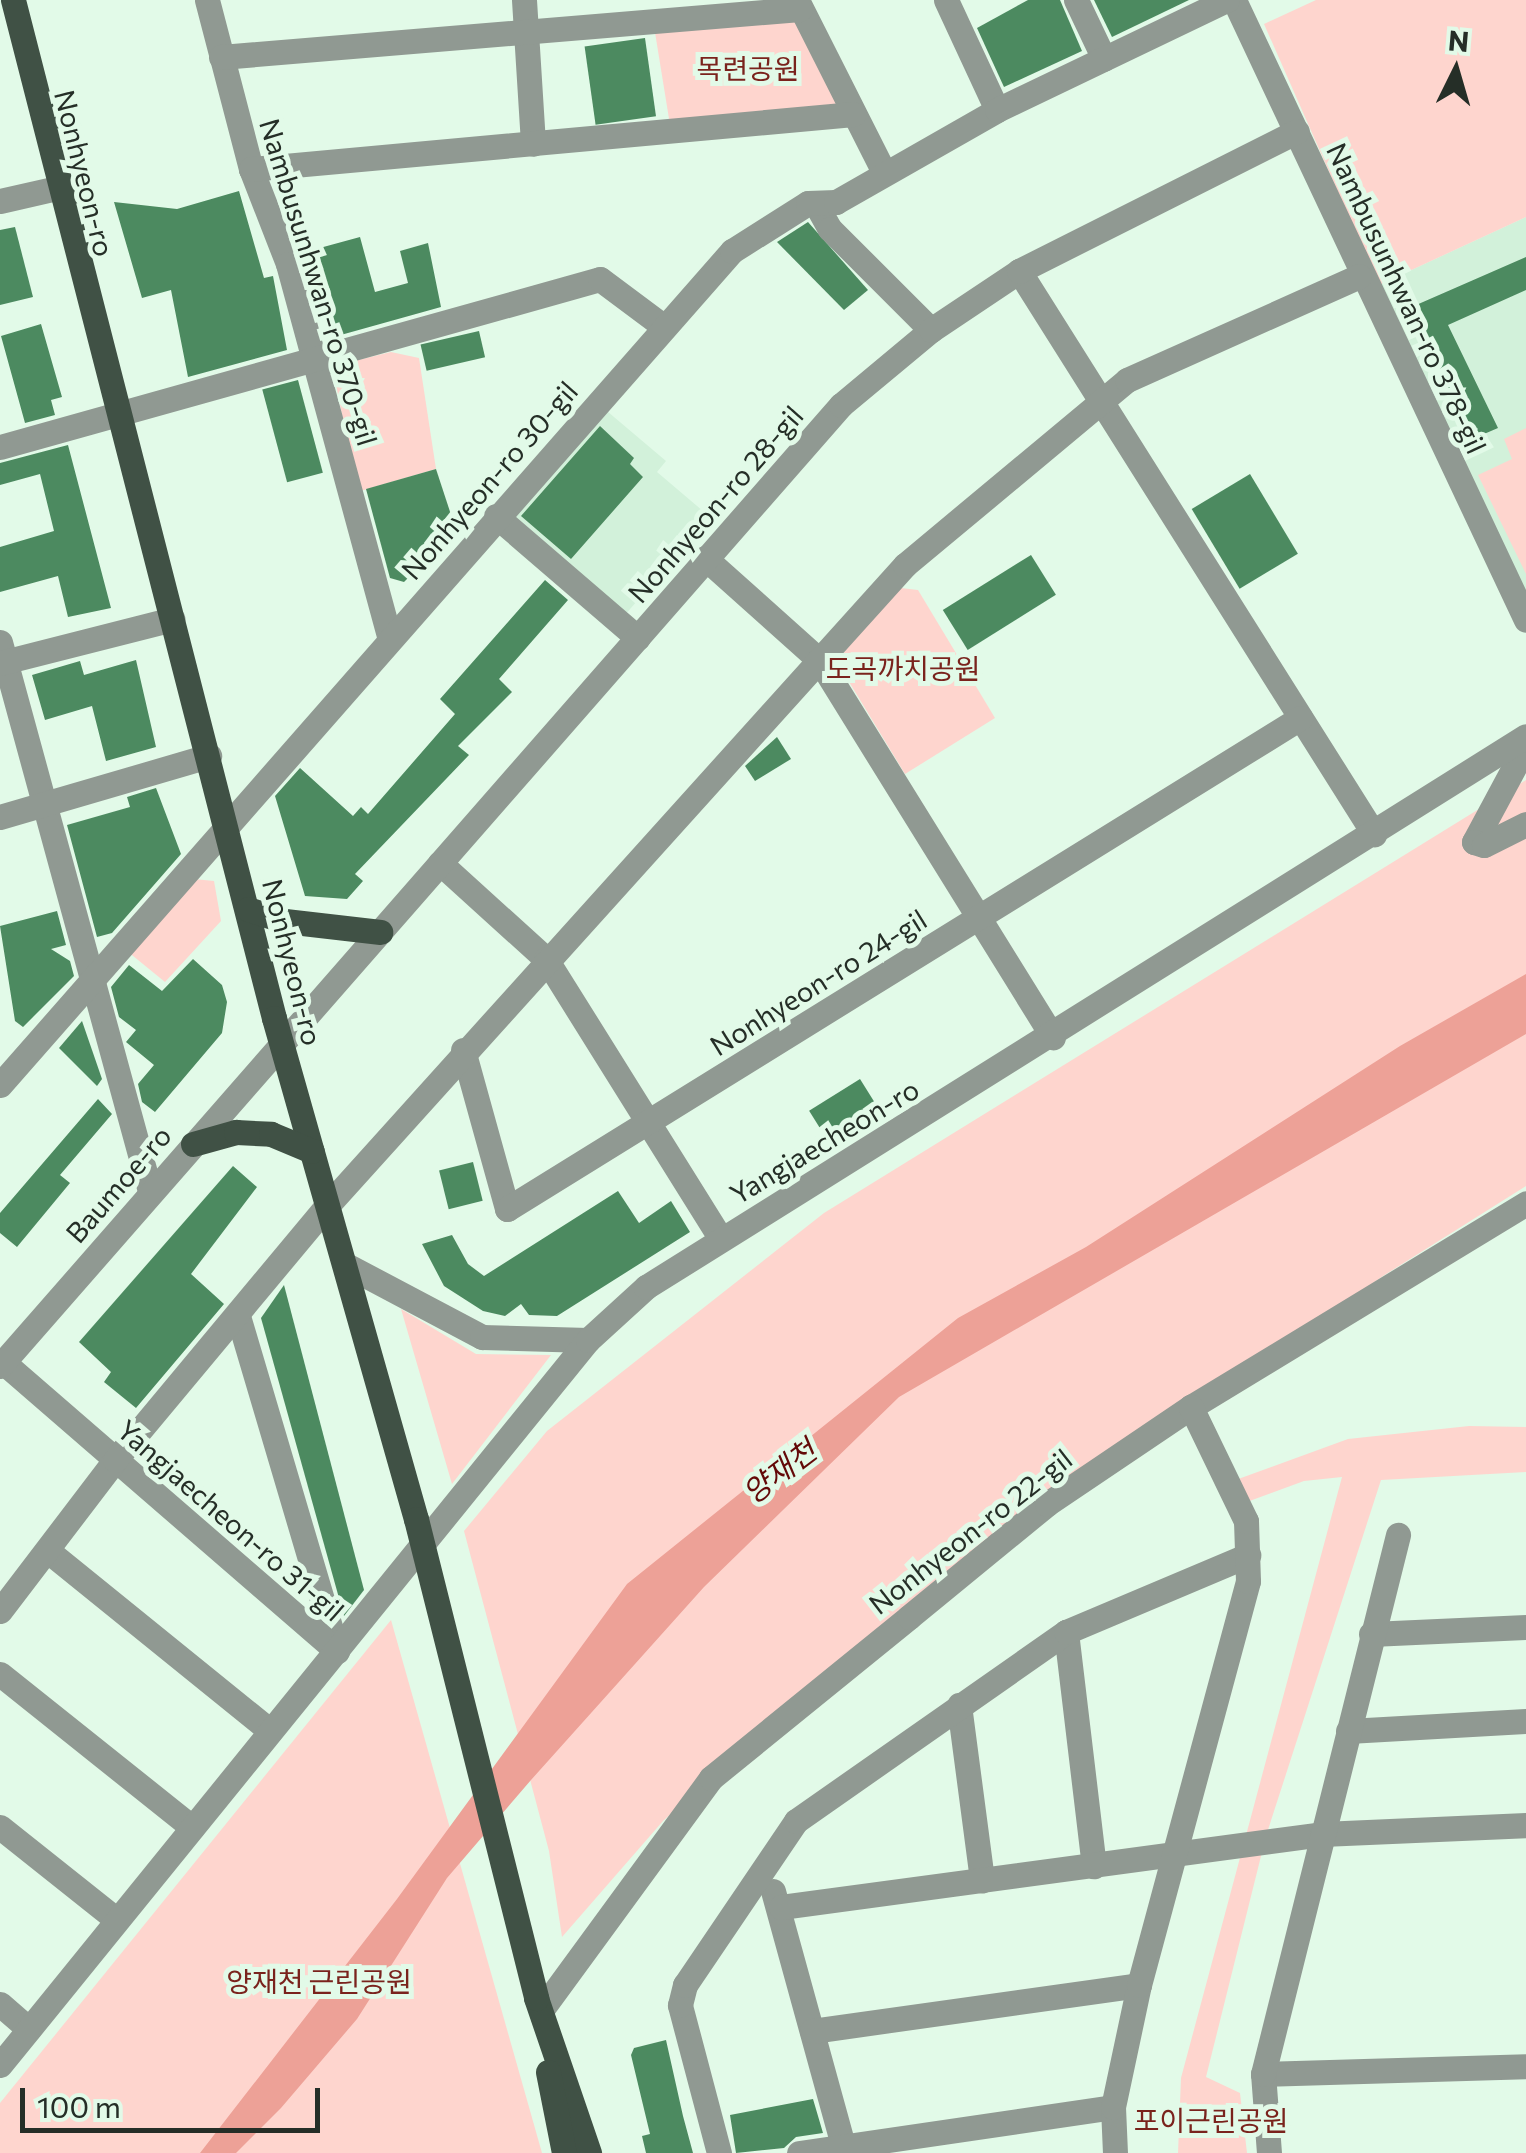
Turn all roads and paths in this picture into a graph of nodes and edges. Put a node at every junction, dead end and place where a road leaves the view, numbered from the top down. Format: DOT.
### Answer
graph roads {
  1 [pos="13,0"];
  2 [pos="206,0"];
  3 [pos="524,0"];
  4 [pos="946,0"];
  5 [pos="1076,0"];
  6 [pos="1230,0"];
  7 [pos="799,4"];
  8 [pos="526,30"];
  9 [pos="221,57"];
  10 [pos="1104,59"];
  11 [pos="996,110"];
  12 [pos="853,114"];
  13 [pos="1296,131"];
  14 [pos="534,144"];
  15 [pos="251,170"];
  16 [pos="884,172"];
  17 [pos="57,188"];
  18 [pos="0,200"];
  19 [pos="818,206"];
  20 [pos="1018,271"];
  21 [pos="1359,276"];
  22 [pos="663,326"];
  23 [pos="932,330"];
  24 [pos="314,359"];
  25 [pos="1102,400"];
  26 [pos="117,418"];
  27 [pos="0,447"];
  28 [pos="496,516"];
  29 [pos="705,558"];
  30 [pos="172,619"];
  31 [pos="1526,620"];
  32 [pos="638,638"];
  33 [pos="390,639"];
  34 [pos="2,656"];
  35 [pos="819,660"];
  36 [pos="1300,718"];
  37 [pos="1526,736"];
  38 [pos="1526,745"];
  39 [pos="209,756"];
  40 [pos="46,803"];
  41 [pos="0,817"];
  42 [pos="1526,824"];
  43 [pos="227,825"];
  44 [pos="1374,834"];
  45 [pos="440,863"];
  46 [pos="248,910"];
  47 [pos="981,914"];
  48 [pos="380,932"];
  49 [pos="546,959"];
  50 [pos="93,978"];
  51 [pos="1053,1037"];
  52 [pos="282,1044"];
  53 [pos="463,1050"];
  54 [pos="0,1084"];
  55 [pos="652,1123"];
  56 [pos="193,1144"];
  57 [pos="312,1151"];
  58 [pos="150,1191"];
  59 [pos="1526,1203"];
  60 [pos="327,1206"];
  61 [pos="720,1239"];
  62 [pos="348,1266"];
  63 [pos="238,1316"];
  64 [pos="588,1340"];
  65 [pos="2,1364"];
  66 [pos="1191,1407"];
  67 [pos="115,1460"];
  68 [pos="1398,1535"];
  69 [pos="48,1551"];
  70 [pos="1248,1556"];
  71 [pos="0,1610"];
  72 [pos="1526,1627"];
  73 [pos="1066,1632"];
  74 [pos="1371,1634"];
  75 [pos="337,1652"];
  76 [pos="0,1674"];
  77 [pos="960,1705"];
  78 [pos="1526,1722"];
  79 [pos="270,1731"];
  80 [pos="1348,1731"];
  81 [pos="1526,1825"];
  82 [pos="0,1827"];
  83 [pos="192,1827"];
  84 [pos="1322,1834"];
  85 [pos="1174,1855"];
  86 [pos="1094,1866"];
  87 [pos="762,1869"];
  88 [pos="982,1880"];
  89 [pos="780,1907"];
  90 [pos="117,1920"];
  91 [pos="1140,1985"];
  92 [pos="539,2003"];
  93 [pos="0,2004"];
  94 [pos="30,2029"];
  95 [pos="812,2030"];
  96 [pos="0,2065"];
  97 [pos="1526,2066"];
  98 [pos="1263,2074"];
  99 [pos="1112,2107"];
  100 [pos="844,2149"];
  101 [pos="564,2153"];
  102 [pos="589,2153"];
  103 [pos="719,2153"];
  104 [pos="799,2153"];
  105 [pos="1116,2153"];
  106 [pos="1269,2153"];
  1 -- 17 [label="main road, Nonhyeon-ro"];
  2 -- 9 [label="street, Nambusunhwan-ro 370-gil"];
  3 -- 8 [label="street"];
  4 -- 11 [label="street"];
  5 -- 10 [label="street"];
  6 -- 10 [label="street, Nonhyeon-ro 30-gil"];
  6 -- 13 [label="street, Nambusunhwan-ro 378-gil"];
  7 -- 8 [label="street"];
  7 -- 12 [label="street"];
  8 -- 9 [label="street"];
  8 -- 14 [label="street"];
  9 -- 15 [label="street, Nambusunhwan-ro 370-gil"];
  10 -- 11 [label="street, Nonhyeon-ro 30-gil"];
  11 -- 16 [label="street, Nonhyeon-ro 30-gil"];
  12 -- 14 [label="street"];
  12 -- 16 [label="street"];
  13 -- 20 [label="street, Nonhyeon-ro 28-gil"];
  13 -- 21 [label="street, Nambusunhwan-ro 378-gil"];
  14 -- 15 [label="street"];
  15 -- 24 [label="street, Nambusunhwan-ro 370-gil"];
  16 -- 19 [label="street, Nonhyeon-ro 30-gil"];
  17 -- 18 [label="street"];
  17 -- 26 [label="main road, Nonhyeon-ro"];
  19 -- 22 [label="street, Nonhyeon-ro 30-gil"];
  19 -- 23 [label="street"];
  20 -- 23 [label="street, Nonhyeon-ro 28-gil"];
  20 -- 25 [label="street"];
  21 -- 25 [label="street"];
  21 -- 31 [label="street, Nambusunhwan-ro 378-gil"];
  22 -- 24 [label="street"];
  22 -- 28 [label="street, Nonhyeon-ro 30-gil"];
  23 -- 29 [label="street, Nonhyeon-ro 28-gil"];
  24 -- 26 [label="street"];
  24 -- 33 [label="street, Nambusunhwan-ro 370-gil"];
  25 -- 35 [label="street"];
  25 -- 36 [label="street"];
  26 -- 27 [label="street"];
  26 -- 30 [label="main road, Nonhyeon-ro"];
  28 -- 32 [label="street"];
  28 -- 33 [label="street, Nonhyeon-ro 30-gil"];
  29 -- 32 [label="street, Nonhyeon-ro 28-gil"];
  29 -- 35 [label="street"];
  30 -- 34 [label="street"];
  30 -- 39 [label="main road, Nonhyeon-ro"];
  32 -- 45 [label="street, Nonhyeon-ro 28-gil"];
  33 -- 43 [label="street, Nonhyeon-ro 30-gil"];
  34 -- 40 [label="street"];
  35 -- 47 [label="street"];
  35 -- 49 [label="street"];
  36 -- 44 [label="street"];
  36 -- 47 [label="street, Nonhyeon-ro 24-gil"];
  37 -- 44 [label="street, Yangjaecheon-ro"];
  38 -- 42 [label="street"];
  39 -- 40 [label="street"];
  39 -- 43 [label="main road, Nonhyeon-ro"];
  40 -- 41 [label="street"];
  40 -- 50 [label="street"];
  43 -- 46 [label="main road, Nonhyeon-ro"];
  43 -- 50 [label="street, Nonhyeon-ro 30-gil"];
  44 -- 51 [label="street, Yangjaecheon-ro"];
  45 -- 48 [label="street, Nonhyeon-ro 28-gil"];
  45 -- 49 [label="street"];
  46 -- 48 [label="main road"];
  46 -- 52 [label="main road, Nonhyeon-ro"];
  47 -- 51 [label="street"];
  47 -- 55 [label="street, Nonhyeon-ro 24-gil"];
  48 -- 52 [label="street, Nonhyeon-ro 28-gil"];
  49 -- 53 [label="street"];
  49 -- 55 [label="street"];
  50 -- 54 [label="street, Nonhyeon-ro 30-gil"];
  50 -- 58 [label="street"];
  51 -- 61 [label="street, Yangjaecheon-ro"];
  52 -- 56 [label="street, Baumoe-ro"];
  52 -- 57 [label="main road, Nonhyeon-ro"];
  53 -- 55 [label="street, Nonhyeon-ro 24-gil"];
  53 -- 60 [label="street"];
  55 -- 61 [label="street"];
  56 -- 57 [label="main road"];
  56 -- 58 [label="street, Baumoe-ro"];
  57 -- 60 [label="main road, Nonhyeon-ro"];
  58 -- 65 [label="street, Baumoe-ro"];
  59 -- 66 [label="street, Nonhyeon-ro 22-gil"];
  60 -- 62 [label="main road, Nonhyeon-ro"];
  60 -- 63 [label="street"];
  61 -- 64 [label="street, Yangjaecheon-ro"];
  62 -- 64 [label="street"];
  62 -- 92 [label="main road, Nonhyeon-ro, bridge"];
  63 -- 67 [label="street"];
  63 -- 75 [label="street, Yangjaecheon-ro 31-gil"];
  64 -- 75 [label="street, Yangjaecheon-ro"];
  65 -- 67 [label="street, Yangjaecheon-ro 31-gil"];
  66 -- 70 [label="street"];
  66 -- 92 [label="street, Nonhyeon-ro 22-gil"];
  67 -- 69 [label="street"];
  67 -- 75 [label="street, Yangjaecheon-ro 31-gil"];
  68 -- 74 [label="street"];
  69 -- 71 [label="street"];
  69 -- 79 [label="street"];
  70 -- 73 [label="street"];
  70 -- 85 [label="street"];
  72 -- 74 [label="street"];
  73 -- 77 [label="street"];
  73 -- 86 [label="street"];
  74 -- 80 [label="street"];
  75 -- 79 [label="street, Yangjaecheon-ro"];
  76 -- 83 [label="street"];
  77 -- 87 [label="street"];
  77 -- 88 [label="street"];
  78 -- 80 [label="street"];
  79 -- 83 [label="street, Yangjaecheon-ro"];
  80 -- 84 [label="street"];
  81 -- 84 [label="street"];
  82 -- 90 [label="street"];
  83 -- 90 [label="street, Yangjaecheon-ro"];
  84 -- 85 [label="street"];
  84 -- 98 [label="street"];
  85 -- 86 [label="street"];
  85 -- 91 [label="street"];
  86 -- 88 [label="street"];
  87 -- 89 [label="street"];
  87 -- 103 [label="street"];
  88 -- 89 [label="street"];
  89 -- 95 [label="street"];
  90 -- 94 [label="street, Yangjaecheon-ro"];
  91 -- 95 [label="street"];
  91 -- 99 [label="street"];
  92 -- 101 [label="main road"];
  92 -- 102 [label="main road"];
  93 -- 94 [label="street"];
  94 -- 96 [label="street, Yangjaecheon-ro"];
  95 -- 100 [label="street"];
  97 -- 98 [label="street"];
  98 -- 106 [label="street"];
  99 -- 100 [label="street"];
  99 -- 105 [label="street"];
  100 -- 104 [label="street"];
}
